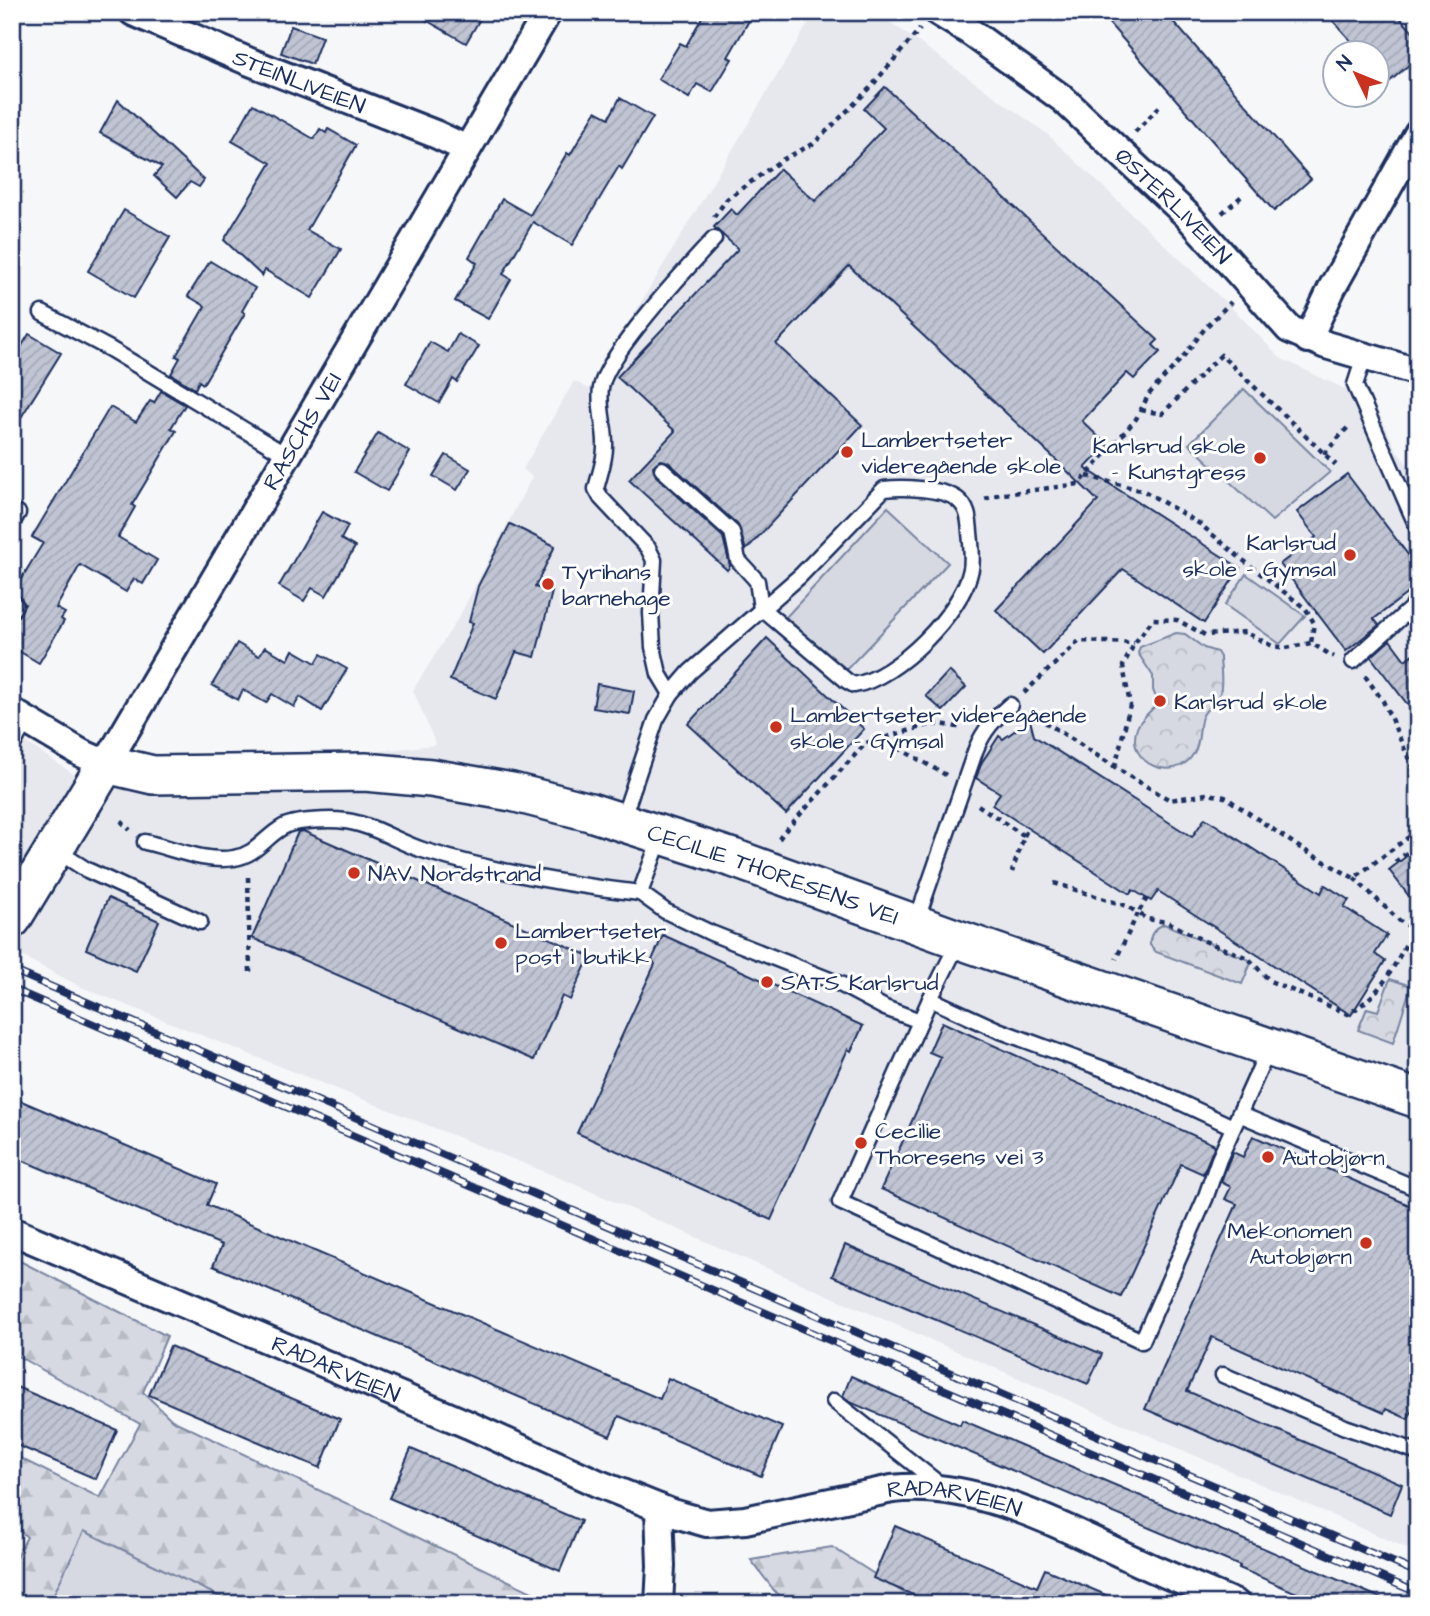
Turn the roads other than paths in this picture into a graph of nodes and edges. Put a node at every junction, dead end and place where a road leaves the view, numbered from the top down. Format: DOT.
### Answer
graph roads {
  1 [pos="133,12"];
  2 [pos="548,12"];
  3 [pos="930,19"];
  4 [pos="975,22"];
  5 [pos="1418,134"];
  6 [pos="467,149"];
  7 [pos="714,239"];
  8 [pos="42,313"];
  9 [pos="1308,339"];
  10 [pos="1364,357"];
  11 [pos="1418,372"];
  12 [pos="286,455"];
  13 [pos="662,469"];
  14 [pos="1418,529"];
  15 [pos="1418,602"];
  16 [pos="761,608"];
  17 [pos="1353,661"];
  18 [pos="671,694"];
  19 [pos="1010,705"];
  20 [pos="19,716"];
  21 [pos="12,747"];
  22 [pos="106,764"];
  23 [pos="622,822"];
  24 [pos="662,835"];
  25 [pos="145,842"];
  26 [pos="53,849"];
  27 [pos="640,893"];
  28 [pos="12,919"];
  29 [pos="200,922"];
  30 [pos="915,923"];
  31 [pos="960,940"];
  32 [pos="930,999"];
  33 [pos="920,1021"];
  34 [pos="1270,1046"];
  35 [pos="1418,1099"];
  36 [pos="1236,1120"];
  37 [pos="1418,1189"];
  38 [pos="12,1231"];
  39 [pos="1223,1375"];
  40 [pos="834,1401"];
  41 [pos="1418,1452"];
  42 [pos="945,1488"];
  43 [pos="659,1508"];
  44 [pos="659,1604"];
  45 [pos="1236,1604"];
  1 -- 6 [label="street, STEINLIVEIEN"];
  2 -- 6 [label="street, RASCHS VEI"];
  3 -- 4 [label="street, ØSTERLIVEIEN"];
  4 -- 9 [label="street, ØSTERLIVEIEN"];
  5 -- 9 [label="street"];
  6 -- 12 [label="street, RASCHS VEI"];
  7 -- 18 [label="lane"];
  8 -- 12 [label="lane"];
  9 -- 10 [label="street, ØSTERLIVEIEN"];
  10 -- 11 [label="street, ØSTERLIVEIEN"];
  10 -- 14 [label="lane"];
  12 -- 22 [label="street, RASCHS VEI"];
  13 -- 16 [label="lane"];
  15 -- 17 [label="lane"];
  16 -- 16 [label="lane"];
  16 -- 18 [label="lane"];
  18 -- 23 [label="lane"];
  19 -- 30 [label="lane"];
  20 -- 21 [label="lane"];
  20 -- 22 [label="street"];
  22 -- 23 [label="street, CECILIE THORESENS VEI"];
  22 -- 26 [label="street, RASCHS VEI"];
  23 -- 24 [label="street, CECILIE THORESENS VEI"];
  24 -- 27 [label="lane"];
  24 -- 30 [label="street, CECILIE THORESENS VEI"];
  25 -- 27 [label="lane"];
  26 -- 28 [label="street, RASCHS VEI"];
  26 -- 29 [label="lane"];
  27 -- 33 [label="lane"];
  30 -- 31 [label="street, CECILIE THORESENS VEI"];
  31 -- 32 [label="lane"];
  31 -- 34 [label="street, CECILIE THORESENS VEI"];
  32 -- 33 [label="lane"];
  32 -- 36 [label="lane"];
  33 -- 36 [label="lane"];
  34 -- 35 [label="street, CECILIE THORESENS VEI"];
  34 -- 36 [label="lane"];
  36 -- 37 [label="lane"];
  38 -- 43 [label="street, RADARVEIEN"];
  39 -- 41 [label="lane"];
  40 -- 42 [label="lane"];
  42 -- 43 [label="street, RADARVEIEN"];
  42 -- 45 [label="street, RADARVEIEN"];
  43 -- 44 [label="street"];
}
